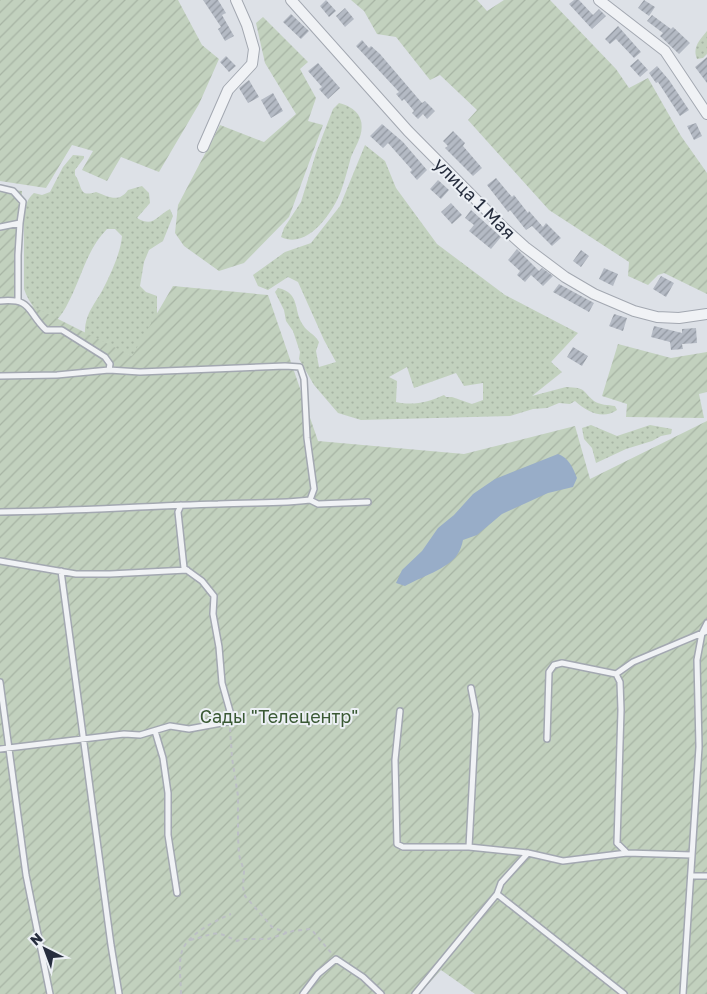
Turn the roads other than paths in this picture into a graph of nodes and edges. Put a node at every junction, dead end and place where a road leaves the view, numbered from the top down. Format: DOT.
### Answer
graph roads {
  1 [pos="236,0"];
  2 [pos="291,0"];
  3 [pos="600,0"];
  4 [pos="707,114"];
  5 [pos="203,147"];
  6 [pos="0,188"];
  7 [pos="20,223"];
  8 [pos="0,227"];
  9 [pos="18,300"];
  10 [pos="0,301"];
  11 [pos="707,314"];
  12 [pos="109,370"];
  13 [pos="0,376"];
  14 [pos="310,500"];
  15 [pos="368,502"];
  16 [pos="181,505"];
  17 [pos="0,512"];
  18 [pos="0,561"];
  19 [pos="187,570"];
  20 [pos="61,571"];
  21 [pos="707,623"];
  22 [pos="704,632"];
  23 [pos="616,674"];
  24 [pos="0,682"];
  25 [pos="471,688"];
  26 [pos="400,712"];
  27 [pos="155,730"];
  28 [pos="84,739"];
  29 [pos="548,739"];
  30 [pos="8,748"];
  31 [pos="0,749"];
  32 [pos="469,847"];
  33 [pos="528,853"];
  34 [pos="627,853"];
  35 [pos="692,855"];
  36 [pos="691,876"];
  37 [pos="707,876"];
  38 [pos="176,893"];
  39 [pos="498,894"];
  40 [pos="50,994"];
  41 [pos="119,994"];
  42 [pos="302,994"];
  43 [pos="381,994"];
  44 [pos="415,994"];
  45 [pos="624,994"];
  46 [pos="683,994"];
  1 -- 5 [label="street"];
  2 -- 11 [label="street, улица 1 Мая"];
  3 -- 4 [label="street"];
  6 -- 7 [label="lane"];
  7 -- 8 [label="lane"];
  7 -- 9 [label="lane"];
  9 -- 10 [label="lane"];
  9 -- 12 [label="lane"];
  12 -- 13 [label="lane"];
  12 -- 14 [label="lane"];
  14 -- 15 [label="lane"];
  14 -- 16 [label="lane"];
  16 -- 17 [label="lane"];
  16 -- 19 [label="lane"];
  18 -- 20 [label="lane"];
  19 -- 20 [label="lane"];
  19 -- 27 [label="lane"];
  20 -- 28 [label="lane"];
  21 -- 22 [label="lane"];
  22 -- 23 [label="lane"];
  22 -- 35 [label="lane"];
  23 -- 29 [label="lane"];
  23 -- 34 [label="lane"];
  24 -- 30 [label="lane"];
  25 -- 32 [label="lane"];
  26 -- 32 [label="lane"];
  27 -- 28 [label="lane"];
  27 -- 38 [label="lane"];
  28 -- 30 [label="lane"];
  28 -- 41 [label="lane"];
  30 -- 31 [label="lane"];
  30 -- 40 [label="lane"];
  32 -- 33 [label="lane"];
  33 -- 34 [label="lane"];
  33 -- 39 [label="lane"];
  34 -- 35 [label="lane"];
  35 -- 36 [label="lane"];
  36 -- 37 [label="lane"];
  36 -- 46 [label="lane"];
  39 -- 44 [label="lane"];
  39 -- 45 [label="lane"];
  42 -- 43 [label="lane"];
}
